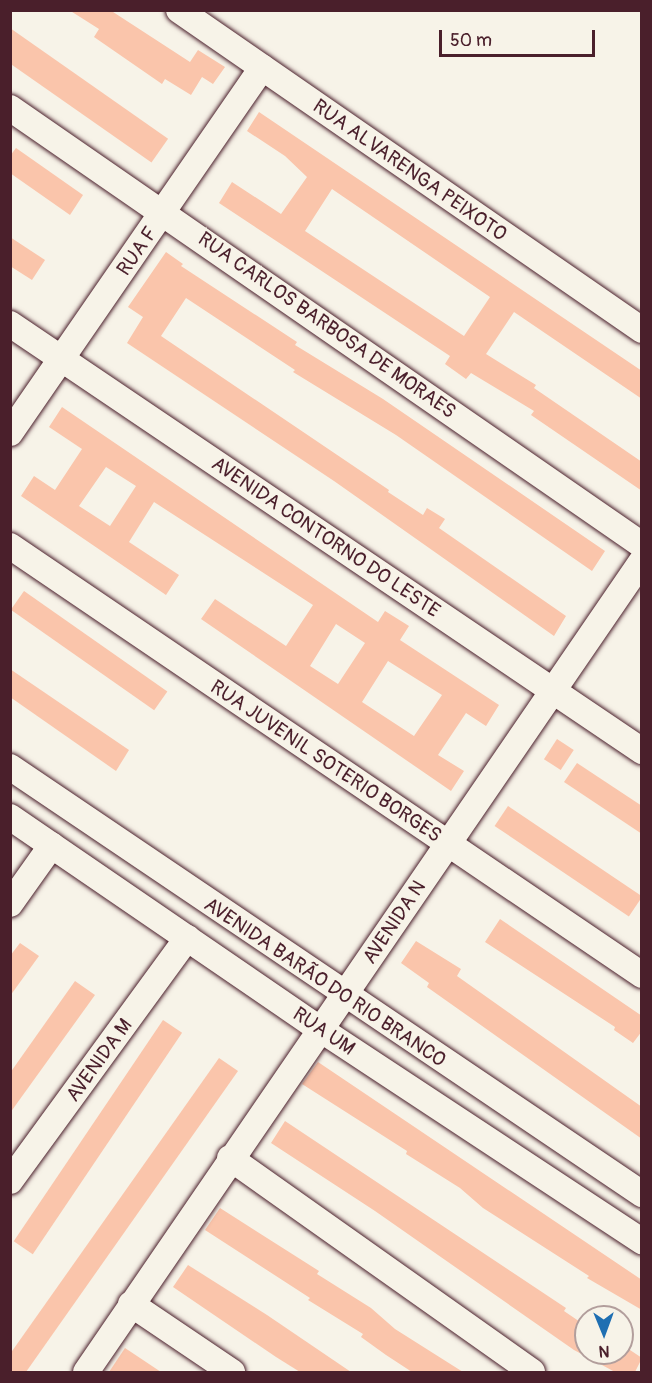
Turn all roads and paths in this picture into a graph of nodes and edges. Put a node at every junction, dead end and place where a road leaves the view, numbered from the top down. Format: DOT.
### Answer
graph roads {
  1 [pos="179,10"];
  2 [pos="262,68"];
  3 [pos="10,108"];
  4 [pos="164,211"];
  5 [pos="10,324"];
  6 [pos="642,330"];
  7 [pos="62,358"];
  8 [pos="10,433"];
  9 [pos="642,544"];
  10 [pos="10,546"];
  11 [pos="642,561"];
  12 [pos="552,691"];
  13 [pos="642,751"];
  14 [pos="10,767"];
  15 [pos="10,817"];
  16 [pos="448,843"];
  17 [pos="52,845"];
  18 [pos="10,904"];
  19 [pos="187,938"];
  20 [pos="642,975"];
  21 [pos="343,995"];
  22 [pos="320,1029"];
  23 [pos="230,1158"];
  24 [pos="10,1181"];
  25 [pos="642,1194"];
  26 [pos="642,1240"];
  27 [pos="131,1304"];
  28 [pos="86,1372"];
  29 [pos="232,1372"];
  30 [pos="532,1372"];
  1 -- 2 [label="street, RUA ALVARENGA PEIXOTO"];
  2 -- 4 [label="street, RUA F"];
  2 -- 6 [label="street, RUA ALVARENGA PEIXOTO"];
  3 -- 4 [label="street, RUA CARLOS BARBOSA DE MORAES"];
  4 -- 7 [label="street, RUA F"];
  4 -- 9 [label="street, RUA CARLOS BARBOSA DE MORAES"];
  5 -- 7 [label="street, AVENIDA CONTORNO DO LESTE"];
  7 -- 8 [label="street, RUA F"];
  7 -- 12 [label="street, AVENIDA CONTORNO DO LESTE"];
  10 -- 16 [label="street, RUA JUVENIL SOTERIO BORGES"];
  11 -- 12 [label="street, AVENIDA N"];
  12 -- 13 [label="street, AVENIDA CONTORNO DO LESTE"];
  12 -- 16 [label="street, AVENIDA N"];
  14 -- 21 [label="street, AVENIDA BARÃO DO RIO BRANCO"];
  15 -- 17 [label="street, RUA UM"];
  16 -- 20 [label="street, RUA JUVENIL SOTERIO BORGES"];
  16 -- 21 [label="street, AVENIDA N"];
  17 -- 18 [label="street"];
  17 -- 19 [label="street, RUA UM"];
  19 -- 22 [label="street, RUA UM"];
  19 -- 24 [label="street, AVENIDA M"];
  21 -- 22 [label="street, AVENIDA N"];
  21 -- 25 [label="street, AVENIDA BARÃO DO RIO BRANCO"];
  22 -- 23 [label="street, AVENIDA N"];
  22 -- 26 [label="street, RUA UM"];
  23 -- 27 [label="street, AVENIDA N"];
  23 -- 30 [label="street"];
  27 -- 28 [label="street, AVENIDA N"];
  27 -- 29 [label="street"];
}
